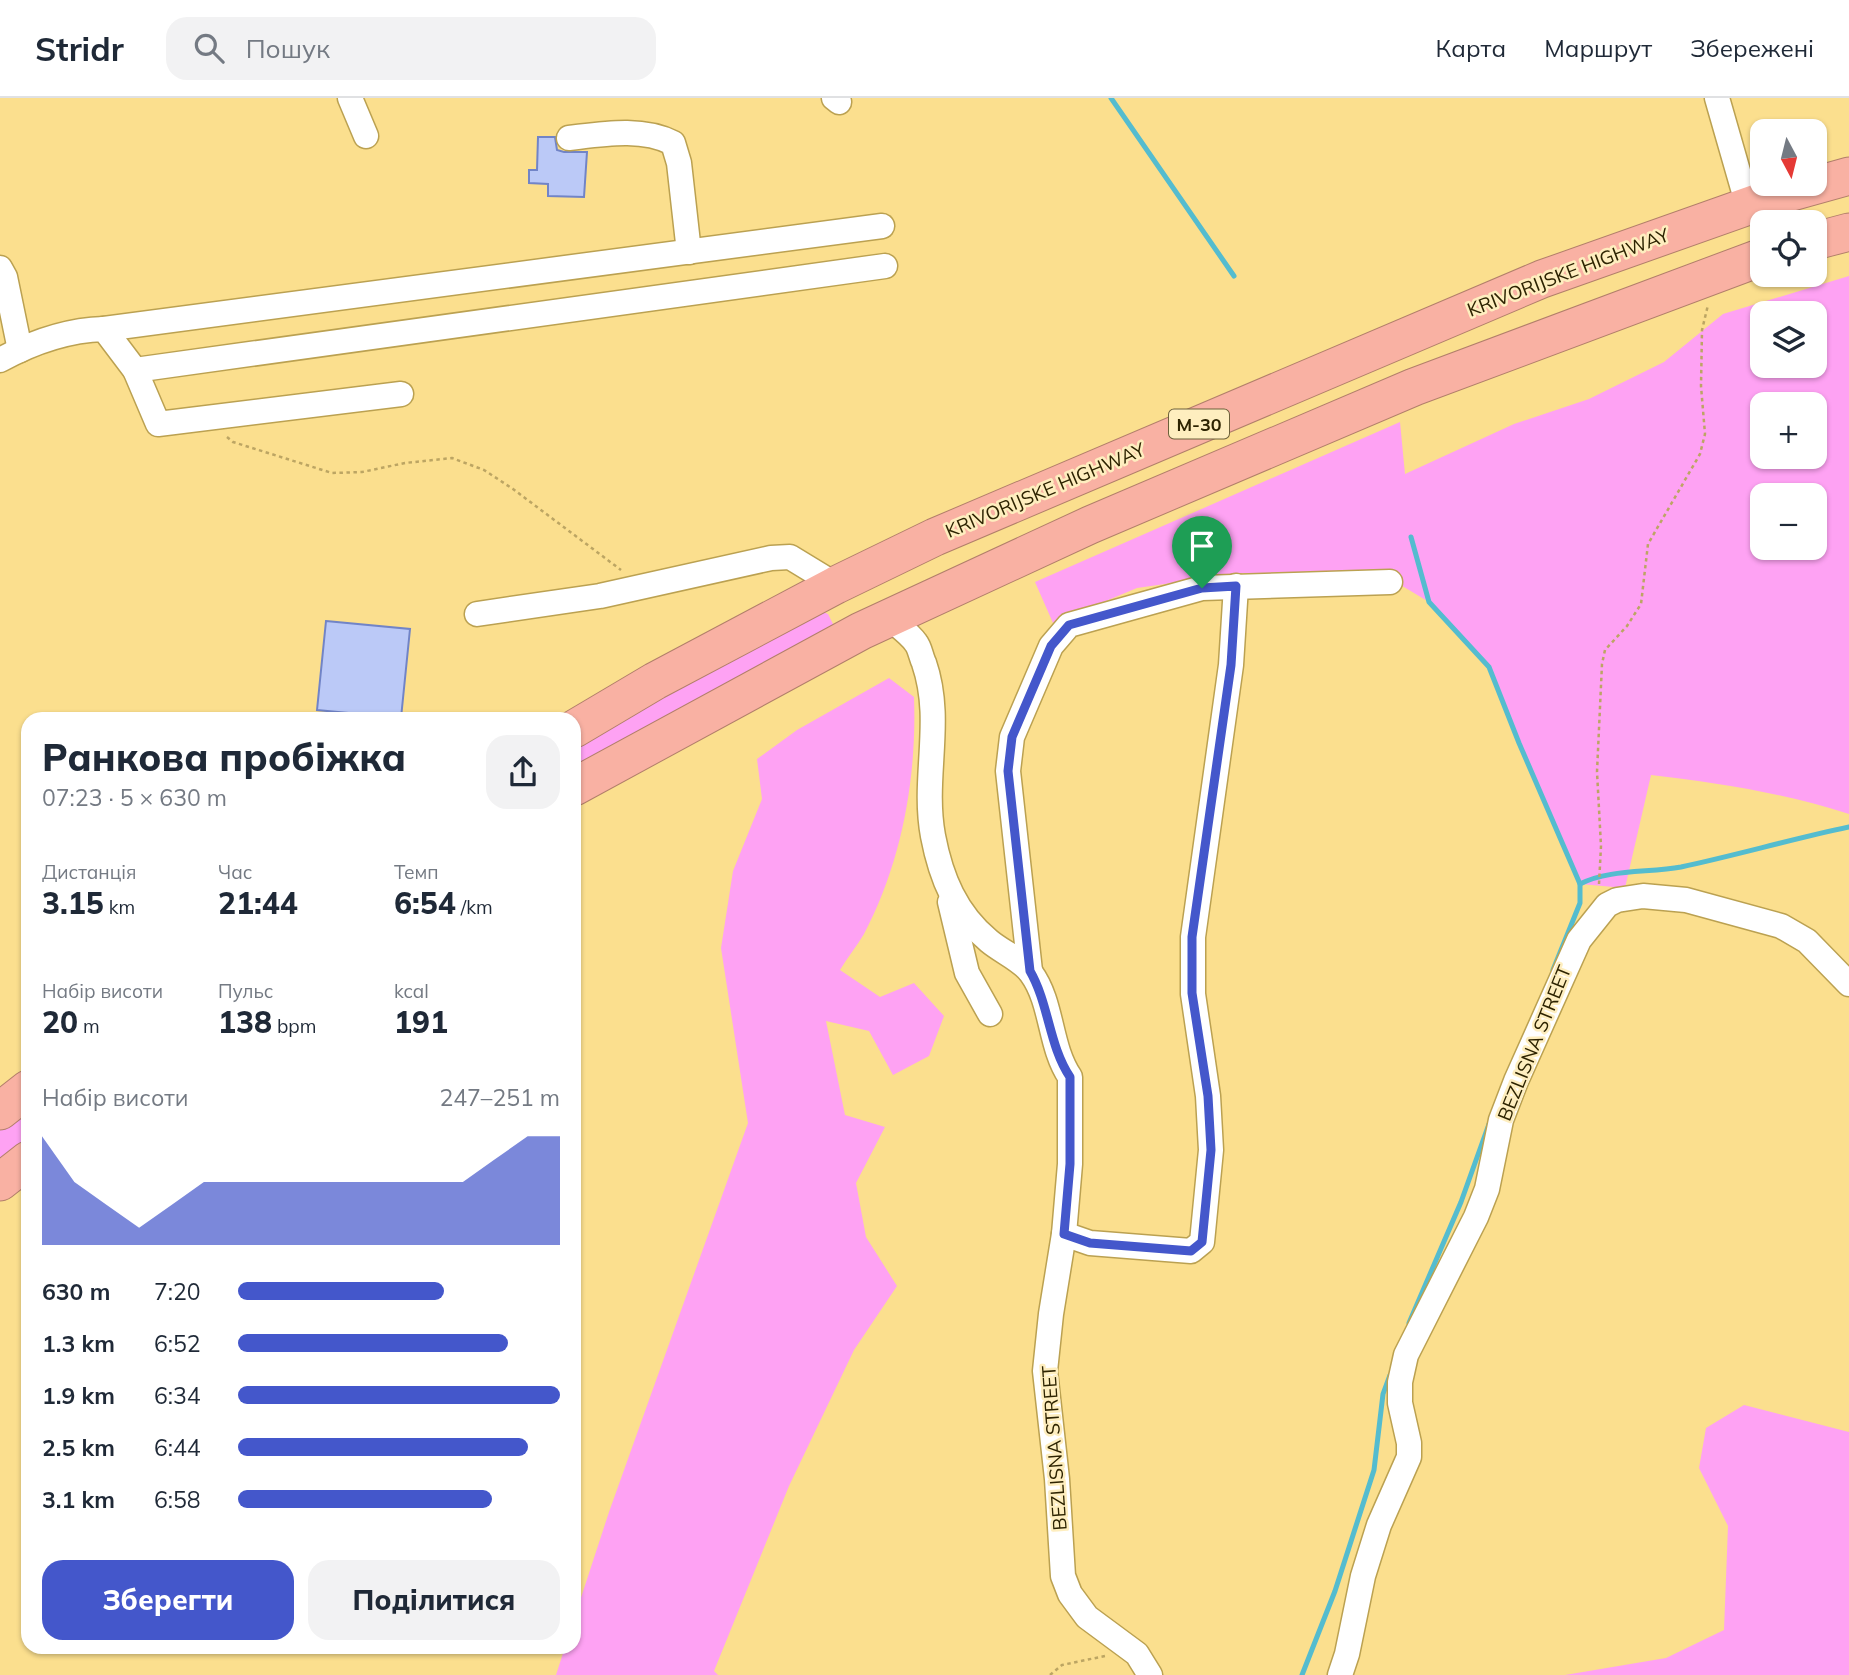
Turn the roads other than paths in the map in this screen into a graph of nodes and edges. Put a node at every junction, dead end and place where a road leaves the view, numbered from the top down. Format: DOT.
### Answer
graph roads {
  1 [pos="349,98"];
  2 [pos="1717,98"];
  3 [pos="366,136"];
  4 [pos="569,138"];
  5 [pos="1849,176"];
  6 [pos="1748,206"];
  7 [pos="882,226"];
  8 [pos="1849,232"];
  9 [pos="1827,238"];
  10 [pos="688,251"];
  11 [pos="1750,261"];
  12 [pos="885,266"];
  13 [pos="0,268"];
  14 [pos="104,329"];
  15 [pos="10,355"];
  16 [pos="135,370"];
  17 [pos="401,394"];
  18 [pos="1390,582"];
  19 [pos="836,585"];
  20 [pos="1236,586"];
  21 [pos="477,614"];
  22 [pos="889,618"];
  23 [pos="581,725"];
  24 [pos="581,783"];
  25 [pos="947,887"];
  26 [pos="1030,971"];
  27 [pos="1849,984"];
  28 [pos="989,1014"];
  29 [pos="21,1094"];
  30 [pos="0,1111"];
  31 [pos="21,1166"];
  32 [pos="0,1182"];
  33 [pos="1064,1234"];
  34 [pos="1150,1675"];
  35 [pos="1340,1675"];
  1 -- 3 [label="street"];
  2 -- 6 [label="street"];
  4 -- 10 [label="street"];
  5 -- 6 [label="highway, KRIVORIJSKE HIGHWAY / М-30"];
  6 -- 19 [label="highway, KRIVORIJSKE HIGHWAY / М-30"];
  7 -- 10 [label="street"];
  8 -- 9 [label="highway"];
  10 -- 14 [label="street"];
  11 -- 22 [label="highway, М-30"];
  12 -- 16 [label="street"];
  13 -- 15 [label="street"];
  14 -- 15 [label="street"];
  14 -- 16 [label="street"];
  16 -- 17 [label="street"];
  18 -- 20 [label="street"];
  19 -- 21 [label="street"];
  19 -- 23 [label="highway, KRIVORIJSKE HIGHWAY / М-30"];
  20 -- 26 [label="street"];
  20 -- 33 [label="street"];
  22 -- 24 [label="highway, М-30"];
  22 -- 25 [label="street"];
  25 -- 26 [label="street"];
  25 -- 28 [label="street"];
  26 -- 33 [label="street, BEZLISNA STREET"];
  27 -- 35 [label="street, BEZLISNA STREET"];
  29 -- 30 [label="highway"];
  31 -- 32 [label="highway"];
  33 -- 34 [label="street, BEZLISNA STREET"];
}
